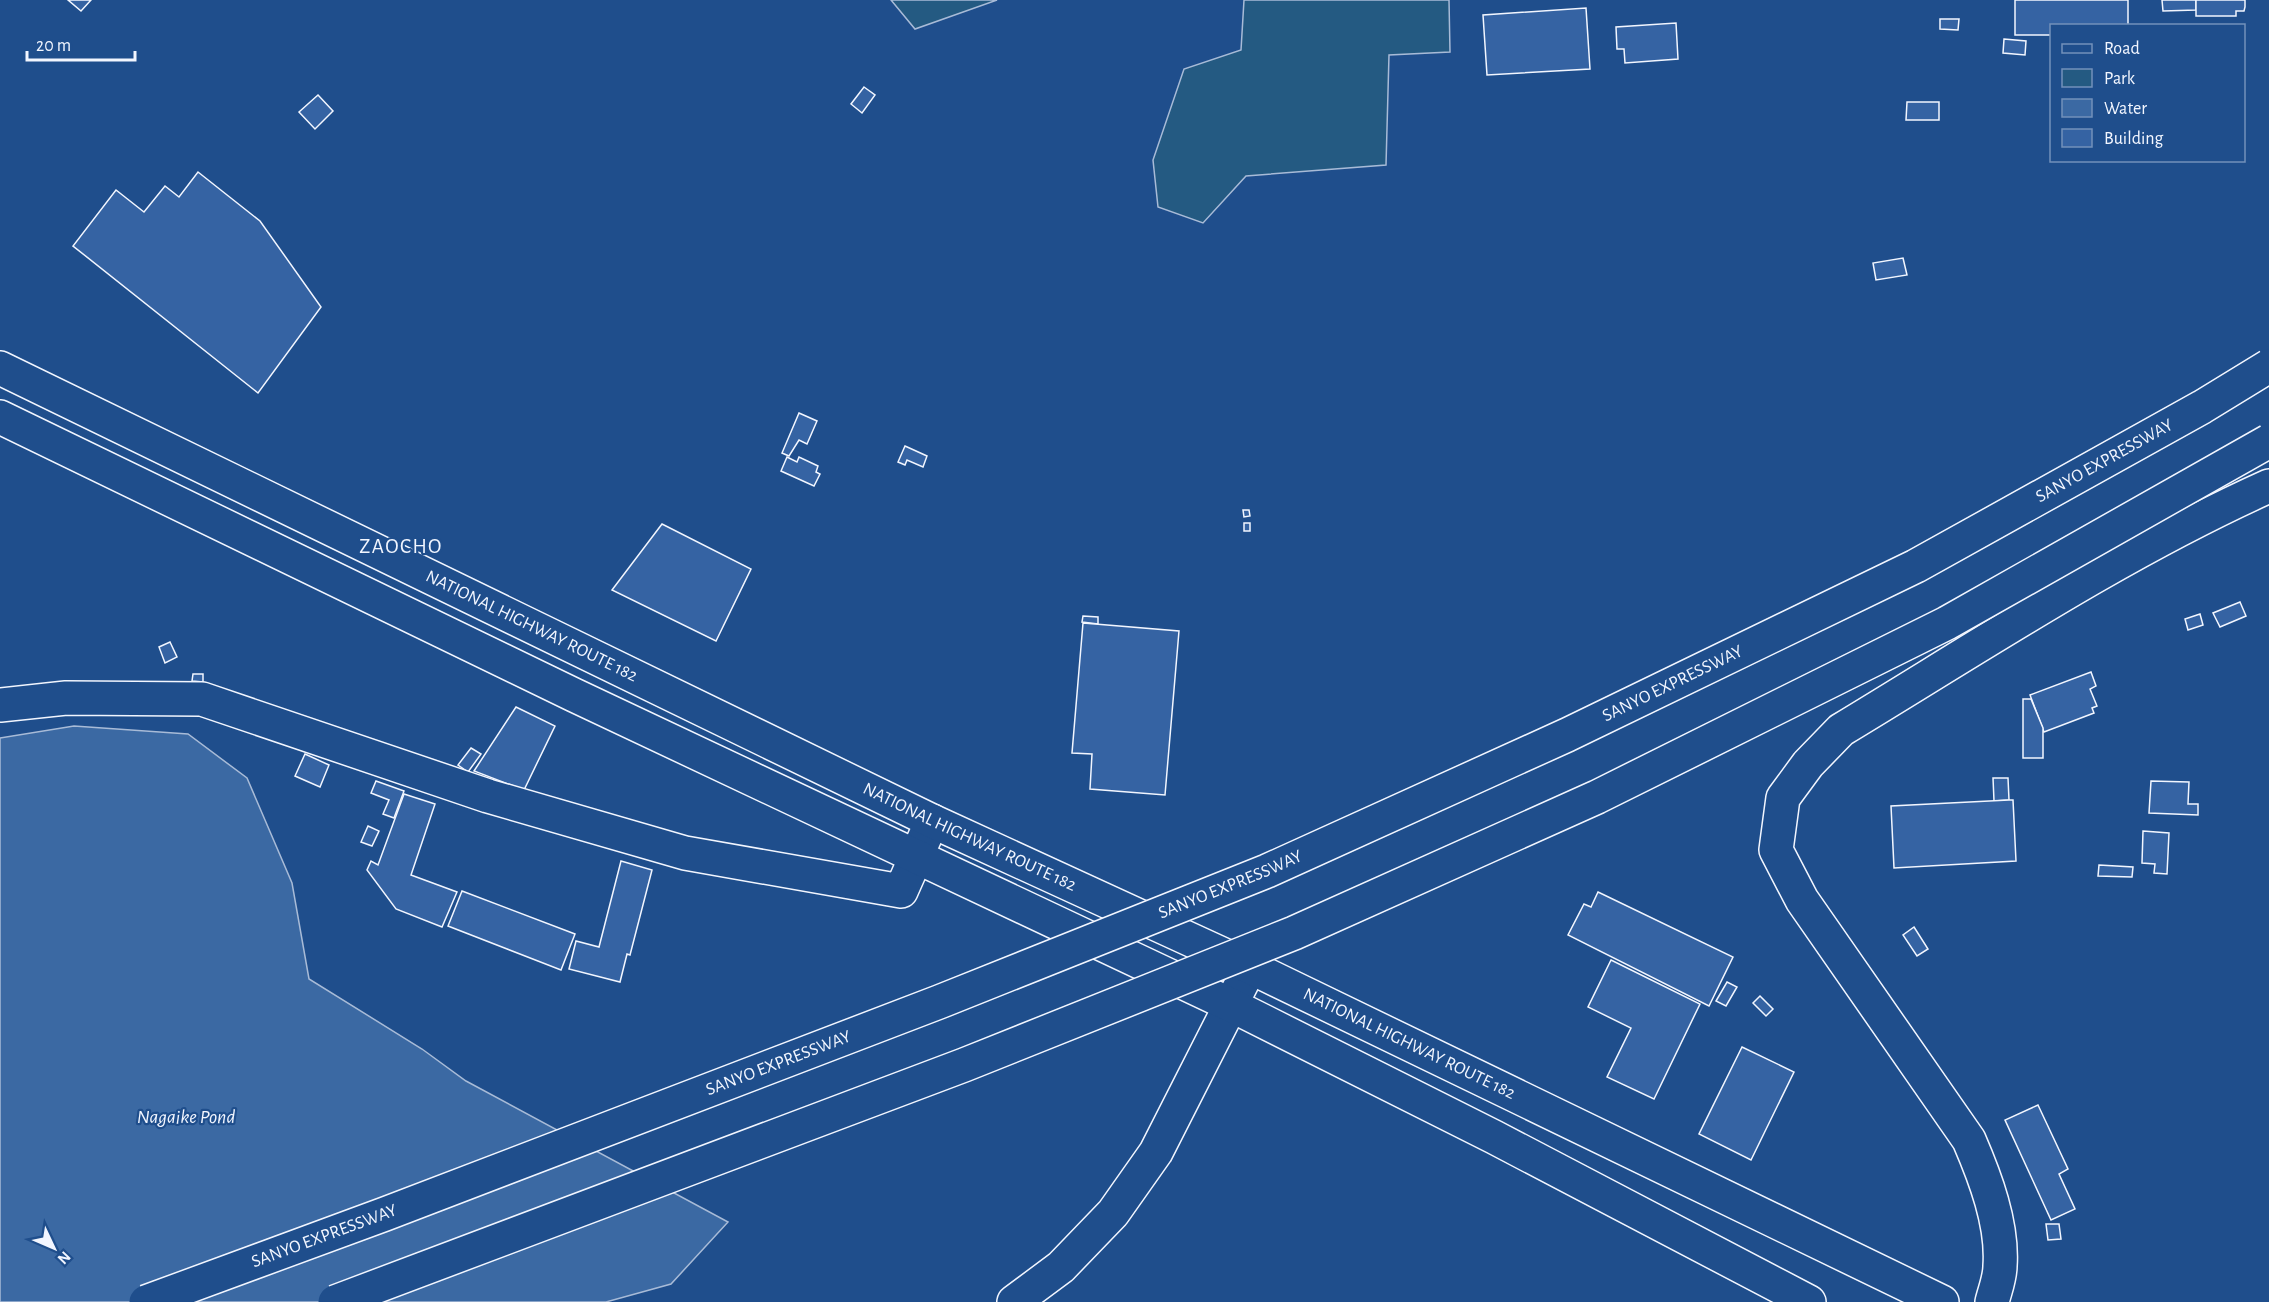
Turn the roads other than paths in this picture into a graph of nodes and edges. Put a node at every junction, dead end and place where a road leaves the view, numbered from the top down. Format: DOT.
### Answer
graph roads {
  1 [pos="2269,366"];
  2 [pos="0,368"];
  3 [pos="0,417"];
  4 [pos="2269,441"];
  5 [pos="2269,486"];
  6 [pos="0,705"];
  7 [pos="932,821"];
  8 [pos="917,858"];
  9 [pos="1250,967"];
  10 [pos="1232,1005"];
  11 [pos="146,1302"];
  12 [pos="335,1302"];
  13 [pos="1014,1302"];
  14 [pos="1809,1302"];
  15 [pos="1942,1302"];
  16 [pos="1992,1302"];
  1 -- 11 [label="main road, SANYO EXPRESSWAY, bridge"];
  2 -- 7 [label="main road, NATIONAL HIGHWAY ROUTE 182"];
  3 -- 8 [label="main road"];
  4 -- 12 [label="main road, bridge"];
  5 -- 16 [label="main road"];
  6 -- 8 [label="main road"];
  7 -- 8 [label="main road"];
  7 -- 9 [label="main road, NATIONAL HIGHWAY ROUTE 182"];
  8 -- 10 [label="main road"];
  9 -- 10 [label="main road"];
  9 -- 15 [label="main road, NATIONAL HIGHWAY ROUTE 182"];
  10 -- 13 [label="main road"];
  10 -- 14 [label="main road"];
}
